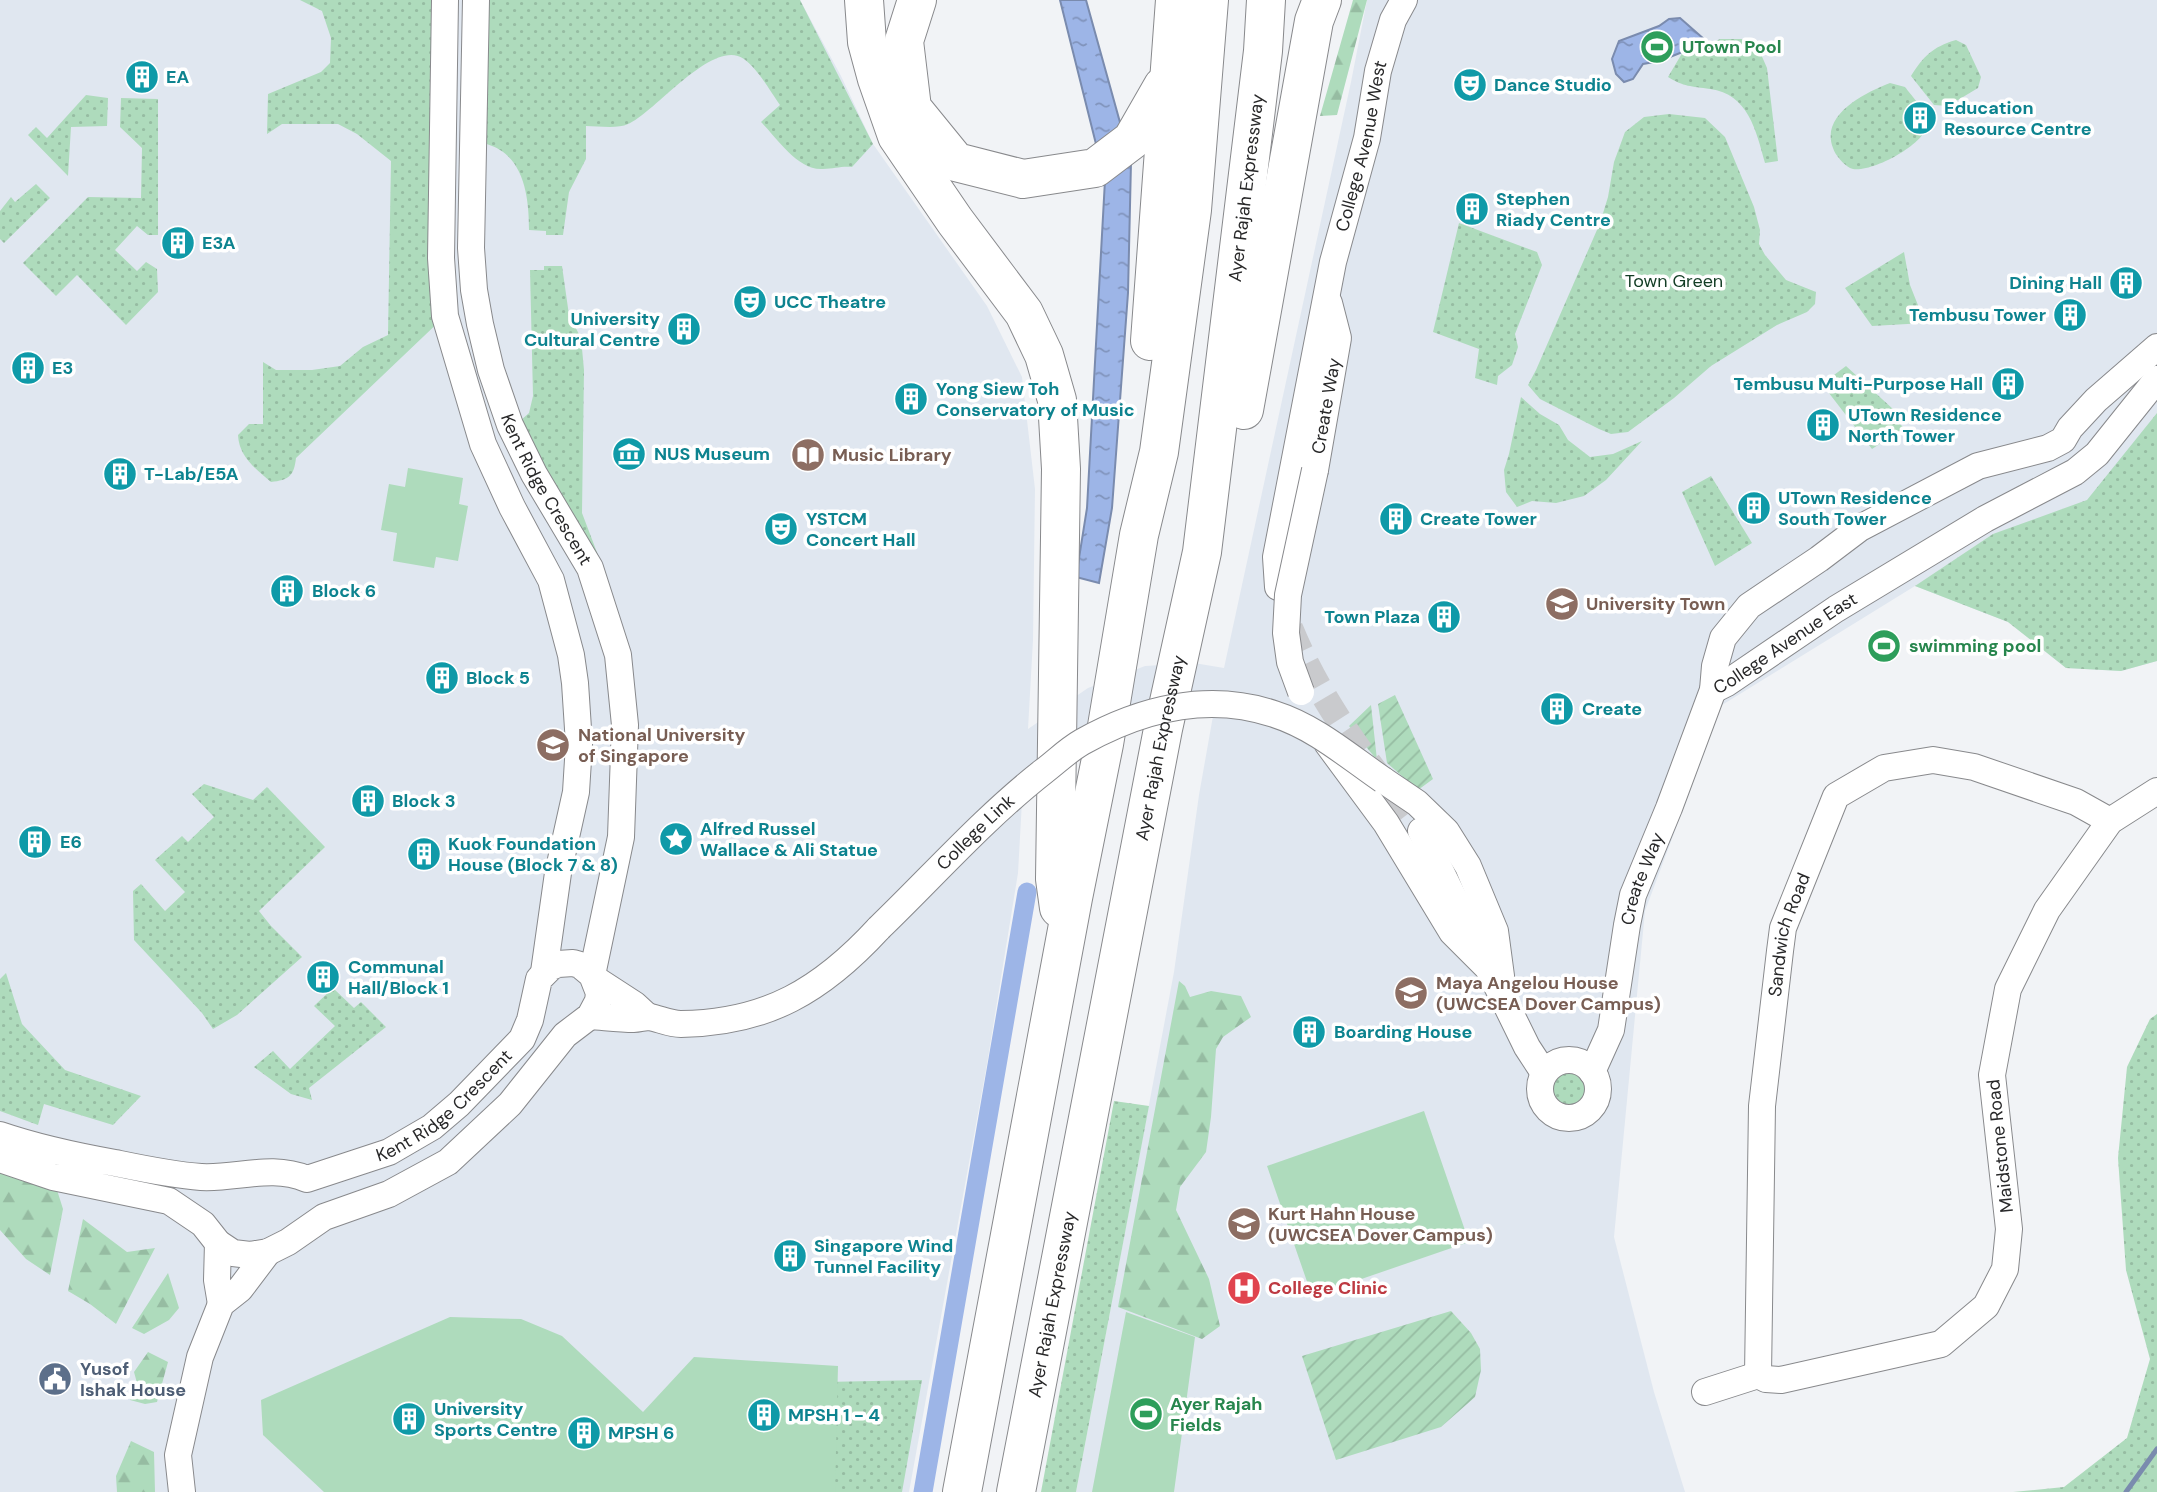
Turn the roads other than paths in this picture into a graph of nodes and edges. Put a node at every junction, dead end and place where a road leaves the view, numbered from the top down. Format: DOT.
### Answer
graph roads {
  1 [pos="445,0"];
  2 [pos="476,0"];
  3 [pos="842,0"];
  4 [pos="864,0"];
  5 [pos="916,0"];
  6 [pos="1175,0"];
  7 [pos="1209,0"];
  8 [pos="1266,0"];
  9 [pos="1278,0"];
  10 [pos="1322,0"];
  11 [pos="1404,0"];
  12 [pos="867,42"];
  13 [pos="1263,51"];
  14 [pos="1167,78"];
  15 [pos="472,192"];
  16 [pos="442,204"];
  17 [pos="472,221"];
  18 [pos="474,290"];
  19 [pos="1326,295"];
  20 [pos="445,316"];
  21 [pos="2157,347"];
  22 [pos="2157,379"];
  23 [pos="1139,536"];
  24 [pos="1202,552"];
  25 [pos="1278,587"];
  26 [pos="1713,690"];
  27 [pos="1324,739"];
  28 [pos="1383,780"];
  29 [pos="2157,791"];
  30 [pos="2110,821"];
  31 [pos="1421,831"];
  32 [pos="1431,899"];
  33 [pos="1068,926"];
  34 [pos="1491,971"];
  35 [pos="540,979"];
  36 [pos="599,980"];
  37 [pos="1506,1005"];
  38 [pos="648,1017"];
  39 [pos="585,1020"];
  40 [pos="1592,1072"];
  41 [pos="1544,1073"];
  42 [pos="0,1135"];
  43 [pos="0,1159"];
  44 [pos="225,1177"];
  45 [pos="307,1179"];
  46 [pos="309,1226"];
  47 [pos="210,1234"];
  48 [pos="268,1252"];
  49 [pos="221,1304"];
  50 [pos="1758,1375"];
  51 [pos="1705,1392"];
  52 [pos="181,1492"];
  53 [pos="962,1492"];
  54 [pos="1016,1492"];
  1 -- 16 [label="street, Kent Ridge Crescent"];
  2 -- 15 [label="street, Kent Ridge Crescent"];
  3 -- 12 [label="highway"];
  4 -- 12 [label="highway"];
  5 -- 14 [label="highway"];
  6 -- 14 [label="highway"];
  7 -- 23 [label="highway"];
  8 -- 13 [label="highway, Ayer Rajah Expressway"];
  9 -- 13 [label="highway"];
  10 -- 24 [label="highway"];
  11 -- 19 [label="street, College Avenue West"];
  12 -- 33 [label="highway"];
  13 -- 24 [label="highway, Ayer Rajah Expressway"];
  14 -- 23 [label="highway"];
  15 -- 16 [label="street"];
  15 -- 17 [label="street, Kent Ridge Crescent"];
  16 -- 17 [label="street"];
  16 -- 20 [label="street, Kent Ridge Crescent"];
  17 -- 18 [label="street, Kent Ridge Crescent"];
  18 -- 20 [label="street"];
  18 -- 36 [label="street, Kent Ridge Crescent"];
  19 -- 25 [label="street, Create Way"];
  19 -- 28 [label="street, Create Way, bridge"];
  20 -- 35 [label="street, Kent Ridge Crescent"];
  21 -- 26 [label="street, College Avenue East"];
  22 -- 26 [label="street, College Avenue East"];
  23 -- 33 [label="highway"];
  24 -- 54 [label="highway, Ayer Rajah Expressway"];
  26 -- 40 [label="street, Create Way"];
  27 -- 28 [label="street, College Link, bridge"];
  27 -- 32 [label="street, College Link"];
  27 -- 38 [label="street, College Link, bridge"];
  28 -- 37 [label="street, College Link"];
  29 -- 30 [label="street, Maidstone Road"];
  30 -- 50 [label="street, Maidstone Road"];
  30 -- 50 [label="street, Sandwich Road"];
  31 -- 34 [label="street, Create Way"];
  32 -- 34 [label="street, Create Way"];
  33 -- 53 [label="highway"];
  34 -- 37 [label="street, Create Way"];
  35 -- 36 [label="street"];
  35 -- 39 [label="street, Kent Ridge Crescent"];
  35 -- 45 [label="street, Kent Ridge Crescent"];
  36 -- 38 [label="street, College Link"];
  36 -- 39 [label="street, Kent Ridge Crescent"];
  37 -- 41 [label="street, Create Way"];
  38 -- 39 [label="street, College Link"];
  39 -- 46 [label="street, Kent Ridge Crescent"];
  40 -- 41 [label="street"];
  40 -- 41 [label="street, Create Way"];
  42 -- 44 [label="street"];
  43 -- 47 [label="street, Kent Ridge Crescent"];
  44 -- 45 [label="street"];
  44 -- 47 [label="street"];
  45 -- 46 [label="street"];
  46 -- 48 [label="street, Kent Ridge Crescent"];
  47 -- 48 [label="street, Kent Ridge Crescent"];
  47 -- 49 [label="street"];
  48 -- 49 [label="street"];
  49 -- 52 [label="street"];
  50 -- 51 [label="street"];
}
